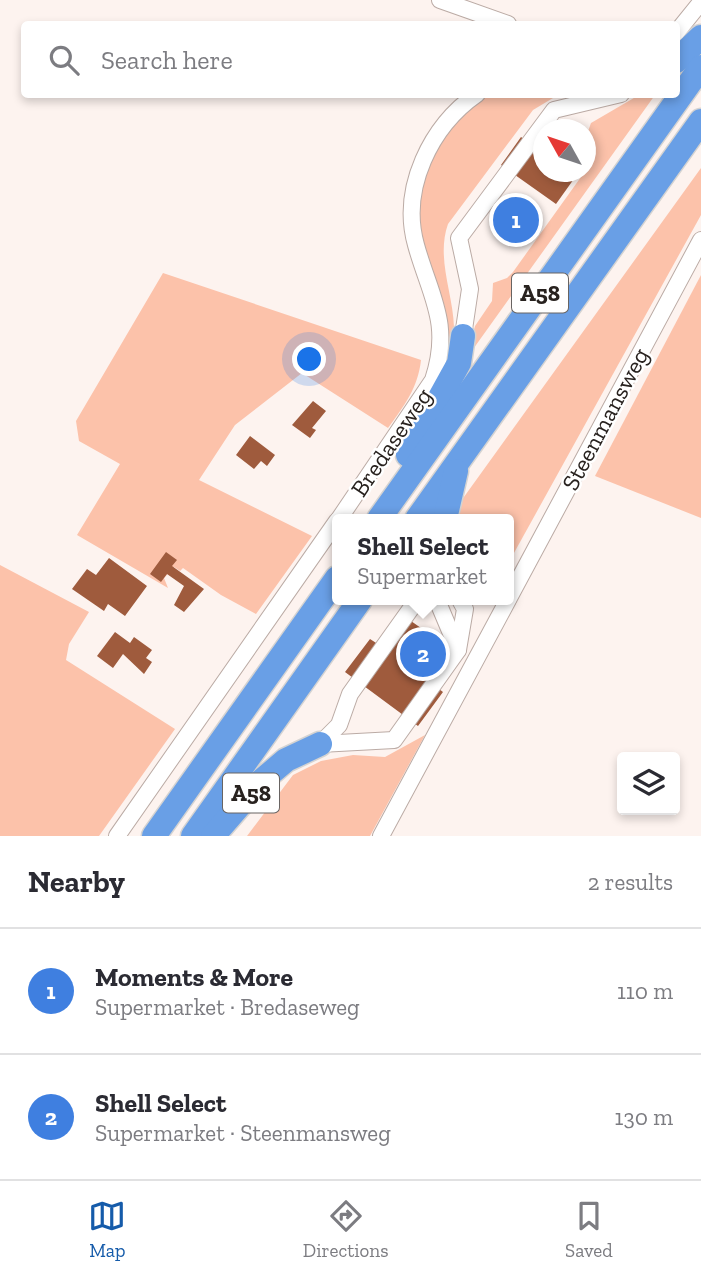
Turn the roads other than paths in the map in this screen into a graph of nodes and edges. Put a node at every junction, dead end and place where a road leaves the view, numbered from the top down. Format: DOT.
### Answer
graph roads {
  1 [pos="440,0"];
  2 [pos="701,2"];
  3 [pos="500,21"];
  4 [pos="680,29"];
  5 [pos="701,37"];
  6 [pos="680,58"];
  7 [pos="701,67"];
  8 [pos="680,96"];
  9 [pos="471,98"];
  10 [pos="604,98"];
  11 [pos="679,98"];
  12 [pos="701,121"];
  13 [pos="701,240"];
  14 [pos="463,336"];
  15 [pos="457,463"];
  16 [pos="342,514"];
  17 [pos="380,514"];
  18 [pos="381,514"];
  19 [pos="421,514"];
  20 [pos="446,514"];
  21 [pos="332,529"];
  22 [pos="332,585"];
  23 [pos="514,588"];
  24 [pos="356,605"];
  25 [pos="413,605"];
  26 [pos="438,605"];
  27 [pos="463,605"];
  28 [pos="505,605"];
  29 [pos="458,650"];
  30 [pos="320,744"];
  31 [pos="117,836"];
  32 [pos="154,836"];
  33 [pos="193,836"];
  34 [pos="213,836"];
  35 [pos="381,836"];
  1 -- 3 [label="street"];
  2 -- 4 [label="street"];
  5 -- 6 [label="highway"];
  7 -- 8 [label="highway, A58"];
  9 -- 16 [label="street, Bredaseweg"];
  10 -- 14 [label="street, A58"];
  11 -- 18 [label="highway, A58"];
  12 -- 15 [label="highway, A58"];
  13 -- 23 [label="street, Steenmansweg"];
  14 -- 17 [label="highway, A58"];
  15 -- 19 [label="highway, A58"];
  15 -- 20 [label="highway, A58"];
  21 -- 31 [label="street, Bredaseweg"];
  22 -- 32 [label="highway, A58"];
  24 -- 33 [label="highway, A58"];
  25 -- 30 [label="street, A58"];
  26 -- 29 [label="street"];
  27 -- 29 [label="street, A58"];
  28 -- 35 [label="street, Steenmansweg"];
  29 -- 30 [label="street, A58"];
  30 -- 34 [label="highway, A58"];
}
